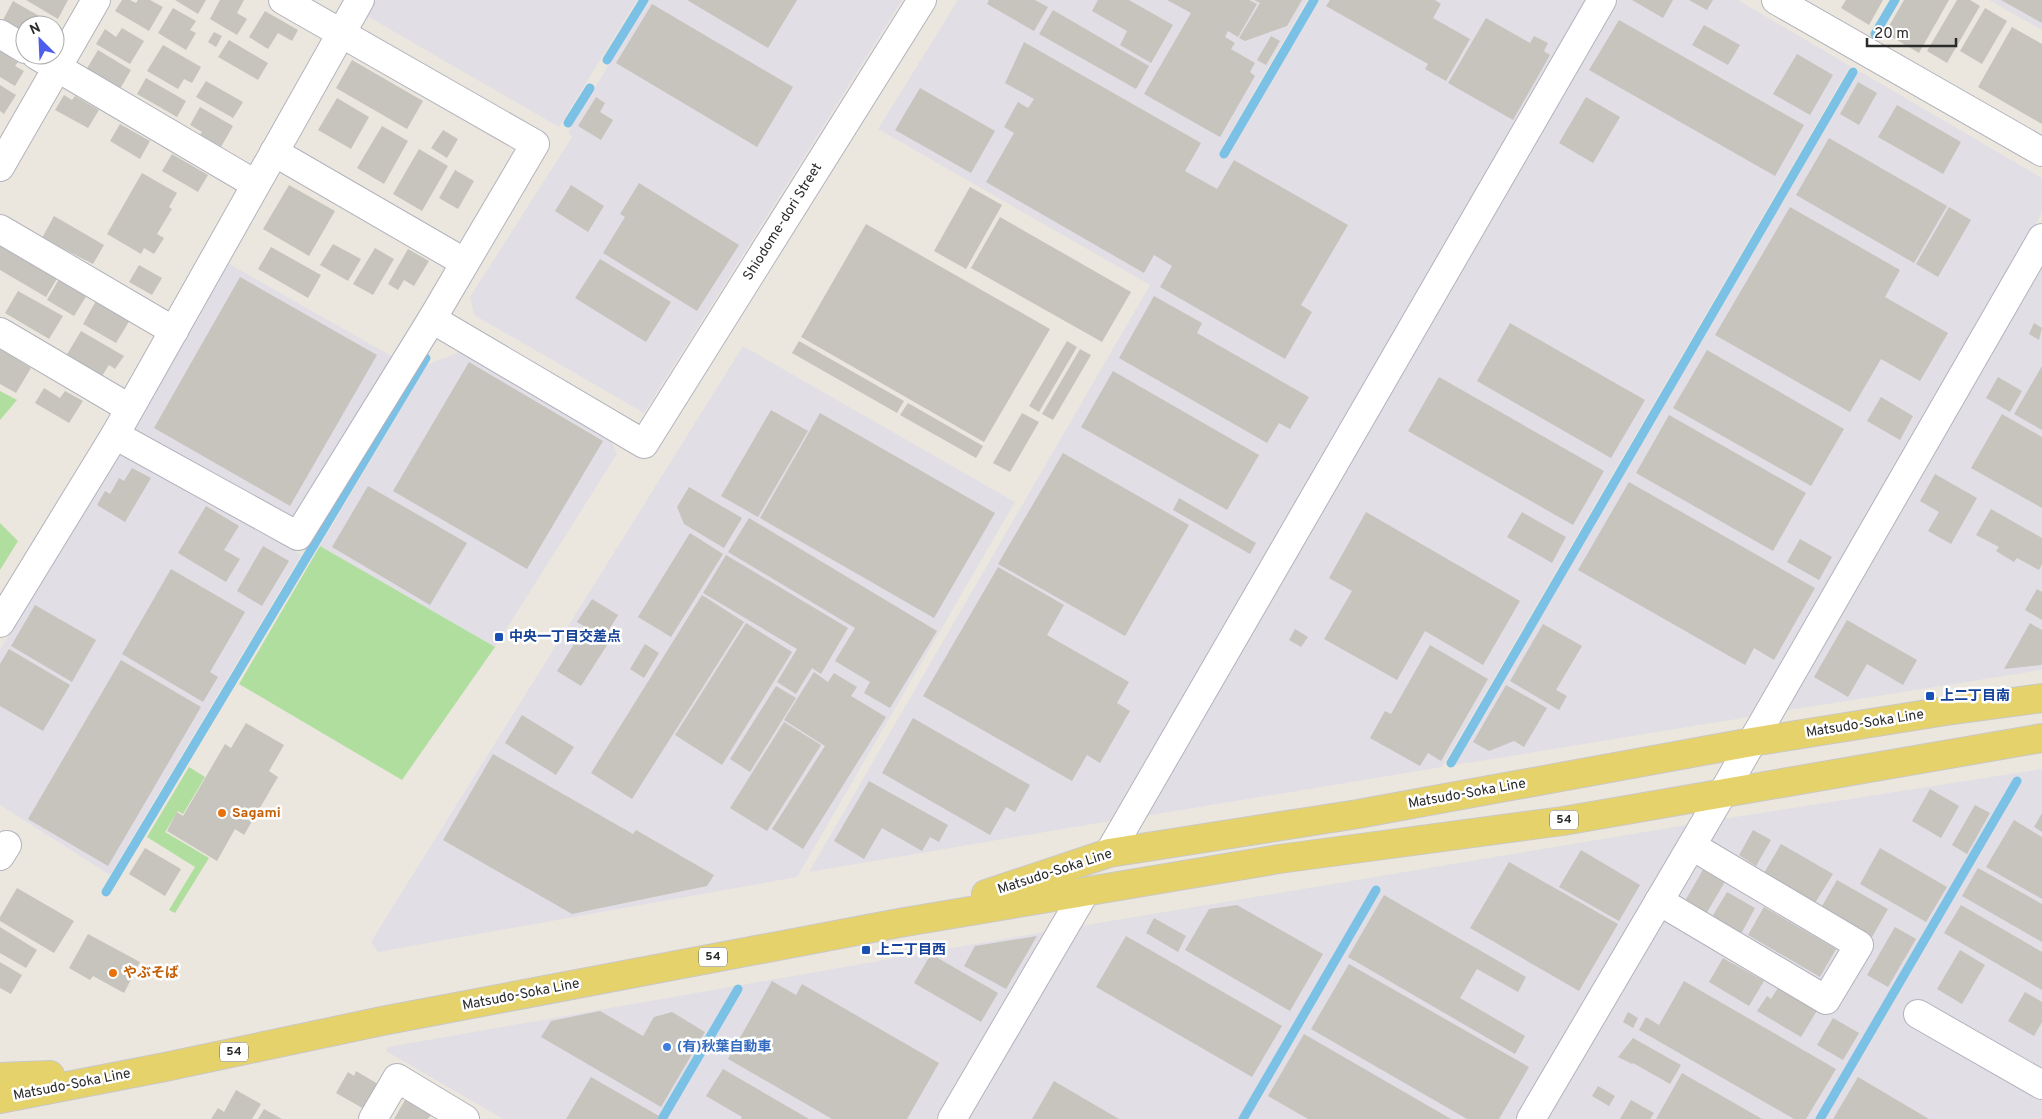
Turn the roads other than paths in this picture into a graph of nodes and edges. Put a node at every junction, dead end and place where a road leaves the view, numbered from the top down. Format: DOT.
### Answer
graph roads {
  1 [pos="96,0"];
  2 [pos="283,0"];
  3 [pos="360,0"];
  4 [pos="922,0"];
  5 [pos="1602,0"];
  6 [pos="1776,0"];
  7 [pos="340,33"];
  8 [pos="0,34"];
  9 [pos="65,39"];
  10 [pos="15,43"];
  11 [pos="45,65"];
  12 [pos="54,65"];
  13 [pos="9,131"];
  14 [pos="274,152"];
  15 [pos="2042,152"];
  16 [pos="0,167"];
  17 [pos="255,184"];
  18 [pos="0,229"];
  19 [pos="2042,238"];
  20 [pos="464,262"];
  21 [pos="432,319"];
  22 [pos="174,331"];
  23 [pos="0,332"];
  24 [pos="129,408"];
  25 [pos="115,436"];
  26 [pos="0,623"];
  27 [pos="2042,698"];
  28 [pos="2042,738"];
  29 [pos="1752,742"];
  30 [pos="1722,794"];
  31 [pos="1692,846"];
  32 [pos="1109,854"];
  33 [pos="1085,892"];
  34 [pos="1659,901"];
  35 [pos="899,923"];
  36 [pos="1918,1014"];
  37 [pos="144,1071"];
  38 [pos="0,1077"];
  39 [pos="2042,1085"];
  40 [pos="0,1099"];
  41 [pos="373,1119"];
  42 [pos="465,1119"];
  43 [pos="952,1119"];
  44 [pos="1531,1119"];
  1 -- 9 [label="street"];
  2 -- 7 [label="street"];
  3 -- 7 [label="street"];
  4 -- 21 [label="street, Shiodome-dori Street"];
  5 -- 32 [label="street"];
  6 -- 15 [label="street"];
  7 -- 14 [label="street"];
  7 -- 20 [label="street"];
  8 -- 10 [label="street"];
  11 -- 13 [label="street"];
  12 -- 17 [label="street"];
  13 -- 16 [label="street"];
  14 -- 17 [label="street"];
  14 -- 20 [label="street"];
  17 -- 22 [label="street"];
  18 -- 22 [label="street"];
  19 -- 29 [label="street"];
  20 -- 21 [label="street"];
  21 -- 25 [label="street"];
  22 -- 24 [label="street"];
  23 -- 24 [label="street"];
  24 -- 25 [label="street"];
  25 -- 26 [label="street"];
  27 -- 29 [label="main road, Matsudo-Soka Line / 54"];
  28 -- 30 [label="main road, Matsudo-Soka Line / 54"];
  29 -- 30 [label="street"];
  29 -- 32 [label="main road, Matsudo-Soka Line / 54"];
  30 -- 31 [label="street"];
  30 -- 33 [label="main road, Matsudo-Soka Line / 54"];
  31 -- 34 [label="street"];
  31 -- 34 [label="street"];
  32 -- 35 [label="main road, Matsudo-Soka Line / 54"];
  33 -- 35 [label="main road, Matsudo-Soka Line / 54"];
  33 -- 43 [label="street"];
  34 -- 44 [label="street"];
  35 -- 37 [label="main road, Matsudo-Soka Line / 54"];
  36 -- 39 [label="street"];
  37 -- 38 [label="main road, Matsudo-Soka Line / 54"];
  37 -- 40 [label="main road, Matsudo-Soka Line / 54"];
  41 -- 42 [label="street"];
}
